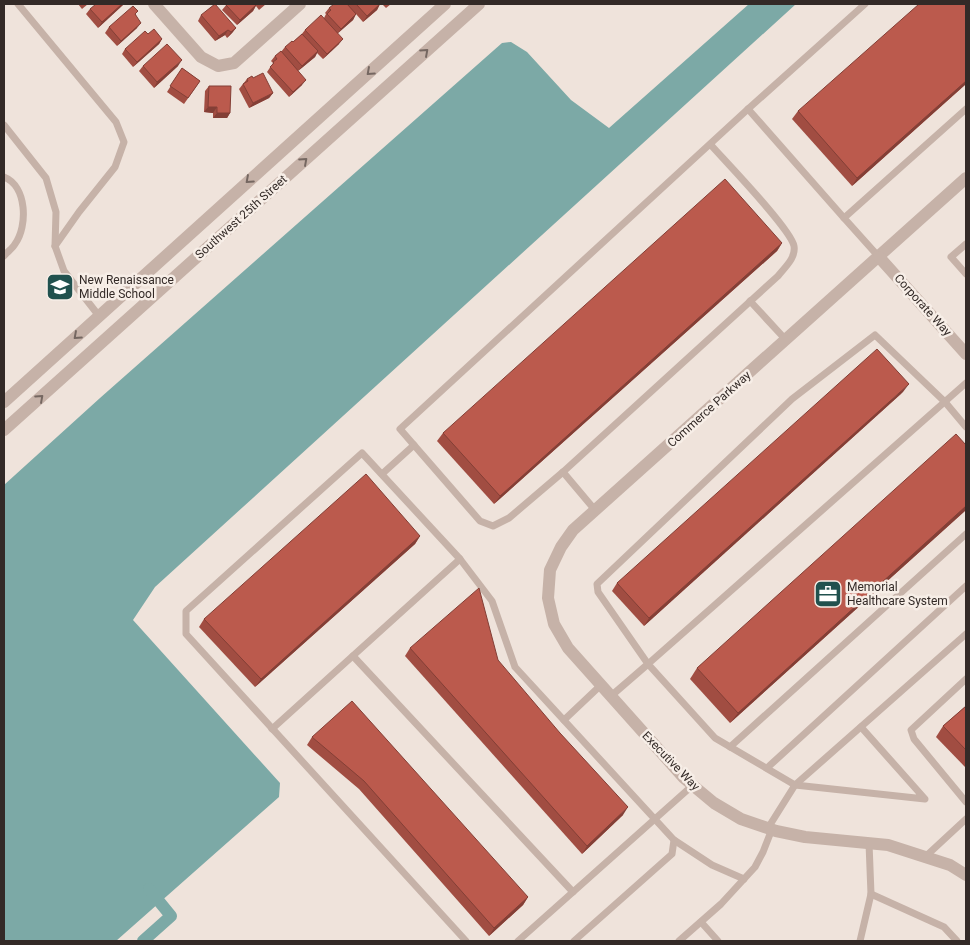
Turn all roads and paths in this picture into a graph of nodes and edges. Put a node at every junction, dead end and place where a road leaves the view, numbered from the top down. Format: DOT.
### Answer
graph roads {
  1 [pos="18,4"];
  2 [pos="154,4"];
  3 [pos="300,4"];
  4 [pos="445,4"];
  5 [pos="479,4"];
  6 [pos="865,4"];
  7 [pos="748,109"];
  8 [pos="966,109"];
  9 [pos="4,125"];
  10 [pos="710,144"];
  11 [pos="4,177"];
  12 [pos="966,178"];
  13 [pos="844,218"];
  14 [pos="966,244"];
  15 [pos="55,246"];
  16 [pos="4,256"];
  17 [pos="879,257"];
  18 [pos="966,274"];
  19 [pos="750,301"];
  20 [pos="99,316"];
  21 [pos="786,340"];
  22 [pos="966,354"];
  23 [pos="966,383"];
  24 [pos="4,402"];
  25 [pos="945,402"];
  26 [pos="966,426"];
  27 [pos="4,430"];
  28 [pos="414,445"];
  29 [pos="563,472"];
  30 [pos="382,474"];
  31 [pos="595,510"];
  32 [pos="966,534"];
  33 [pos="460,559"];
  34 [pos="550,570"];
  35 [pos="966,586"];
  36 [pos="966,634"];
  37 [pos="353,656"];
  38 [pos="648,664"];
  39 [pos="966,679"];
  40 [pos="601,685"];
  41 [pos="611,696"];
  42 [pos="564,720"];
  43 [pos="860,727"];
  44 [pos="272,729"];
  45 [pos="730,747"];
  46 [pos="767,768"];
  47 [pos="693,785"];
  48 [pos="795,785"];
  49 [pos="966,802"];
  50 [pos="655,819"];
  51 [pos="966,819"];
  52 [pos="770,829"];
  53 [pos="674,840"];
  54 [pos="868,843"];
  55 [pos="925,857"];
  56 [pos="966,875"];
  57 [pos="744,879"];
  58 [pos="573,892"];
  59 [pos="871,894"];
  60 [pos="701,922"];
  61 [pos="466,941"];
  62 [pos="518,941"];
  63 [pos="574,941"];
  64 [pos="679,941"];
  65 [pos="718,941"];
  66 [pos="860,941"];
  67 [pos="957,941"];
  1 -- 15 [label="lane"];
  2 -- 3 [label="street"];
  4 -- 20 [label="street, Southwest 25th Street, one-way"];
  27 -- 5 [label="street, Southwest 25th Street, one-way"];
  6 -- 7 [label="lane"];
  7 -- 10 [label="lane"];
  7 -- 13 [label="lane"];
  8 -- 13 [label="lane"];
  9 -- 15 [label="lane"];
  10 -- 19 [label="lane"];
  10 -- 28 [label="lane"];
  11 -- 16 [label="lane"];
  12 -- 17 [label="street, Commerce Parkway"];
  13 -- 17 [label="lane"];
  14 -- 18 [label="lane"];
  15 -- 20 [label="lane"];
  17 -- 21 [label="street, Commerce Parkway"];
  17 -- 22 [label="street, Corporate Way"];
  19 -- 21 [label="lane"];
  19 -- 29 [label="lane"];
  20 -- 24 [label="street, Southwest 25th Street, one-way"];
  21 -- 31 [label="street, Commerce Parkway"];
  23 -- 25 [label="lane"];
  25 -- 26 [label="lane"];
  25 -- 38 [label="lane"];
  25 -- 38 [label="lane"];
  28 -- 29 [label="lane"];
  28 -- 30 [label="lane"];
  29 -- 31 [label="lane"];
  30 -- 33 [label="lane"];
  30 -- 44 [label="lane"];
  31 -- 34 [label="street, Commerce Parkway"];
  32 -- 45 [label="lane"];
  33 -- 37 [label="lane"];
  33 -- 42 [label="lane"];
  34 -- 40 [label="street, Executive Way"];
  35 -- 46 [label="lane"];
  36 -- 43 [label="lane"];
  37 -- 44 [label="lane"];
  37 -- 58 [label="lane"];
  38 -- 41 [label="lane"];
  38 -- 45 [label="lane"];
  39 -- 49 [label="lane"];
  40 -- 41 [label="street, Executive Way"];
  40 -- 42 [label="lane"];
  41 -- 47 [label="street, Executive Way"];
  42 -- 50 [label="lane"];
  43 -- 48 [label="lane"];
  43 -- 48 [label="lane"];
  44 -- 61 [label="lane"];
  45 -- 46 [label="lane"];
  46 -- 48 [label="lane"];
  47 -- 50 [label="lane"];
  47 -- 52 [label="street, Executive Way"];
  48 -- 52 [label="lane"];
  50 -- 53 [label="lane"];
  50 -- 58 [label="lane"];
  51 -- 55 [label="lane"];
  52 -- 54 [label="street, Executive Way"];
  52 -- 57 [label="lane"];
  53 -- 57 [label="lane"];
  53 -- 63 [label="lane"];
  54 -- 55 [label="street, Executive Way"];
  54 -- 59 [label="lane"];
  55 -- 56 [label="street, Executive Way"];
  57 -- 60 [label="lane"];
  58 -- 62 [label="lane"];
  59 -- 66 [label="lane"];
  59 -- 67 [label="lane"];
  60 -- 64 [label="lane"];
  60 -- 65 [label="lane"];
}
